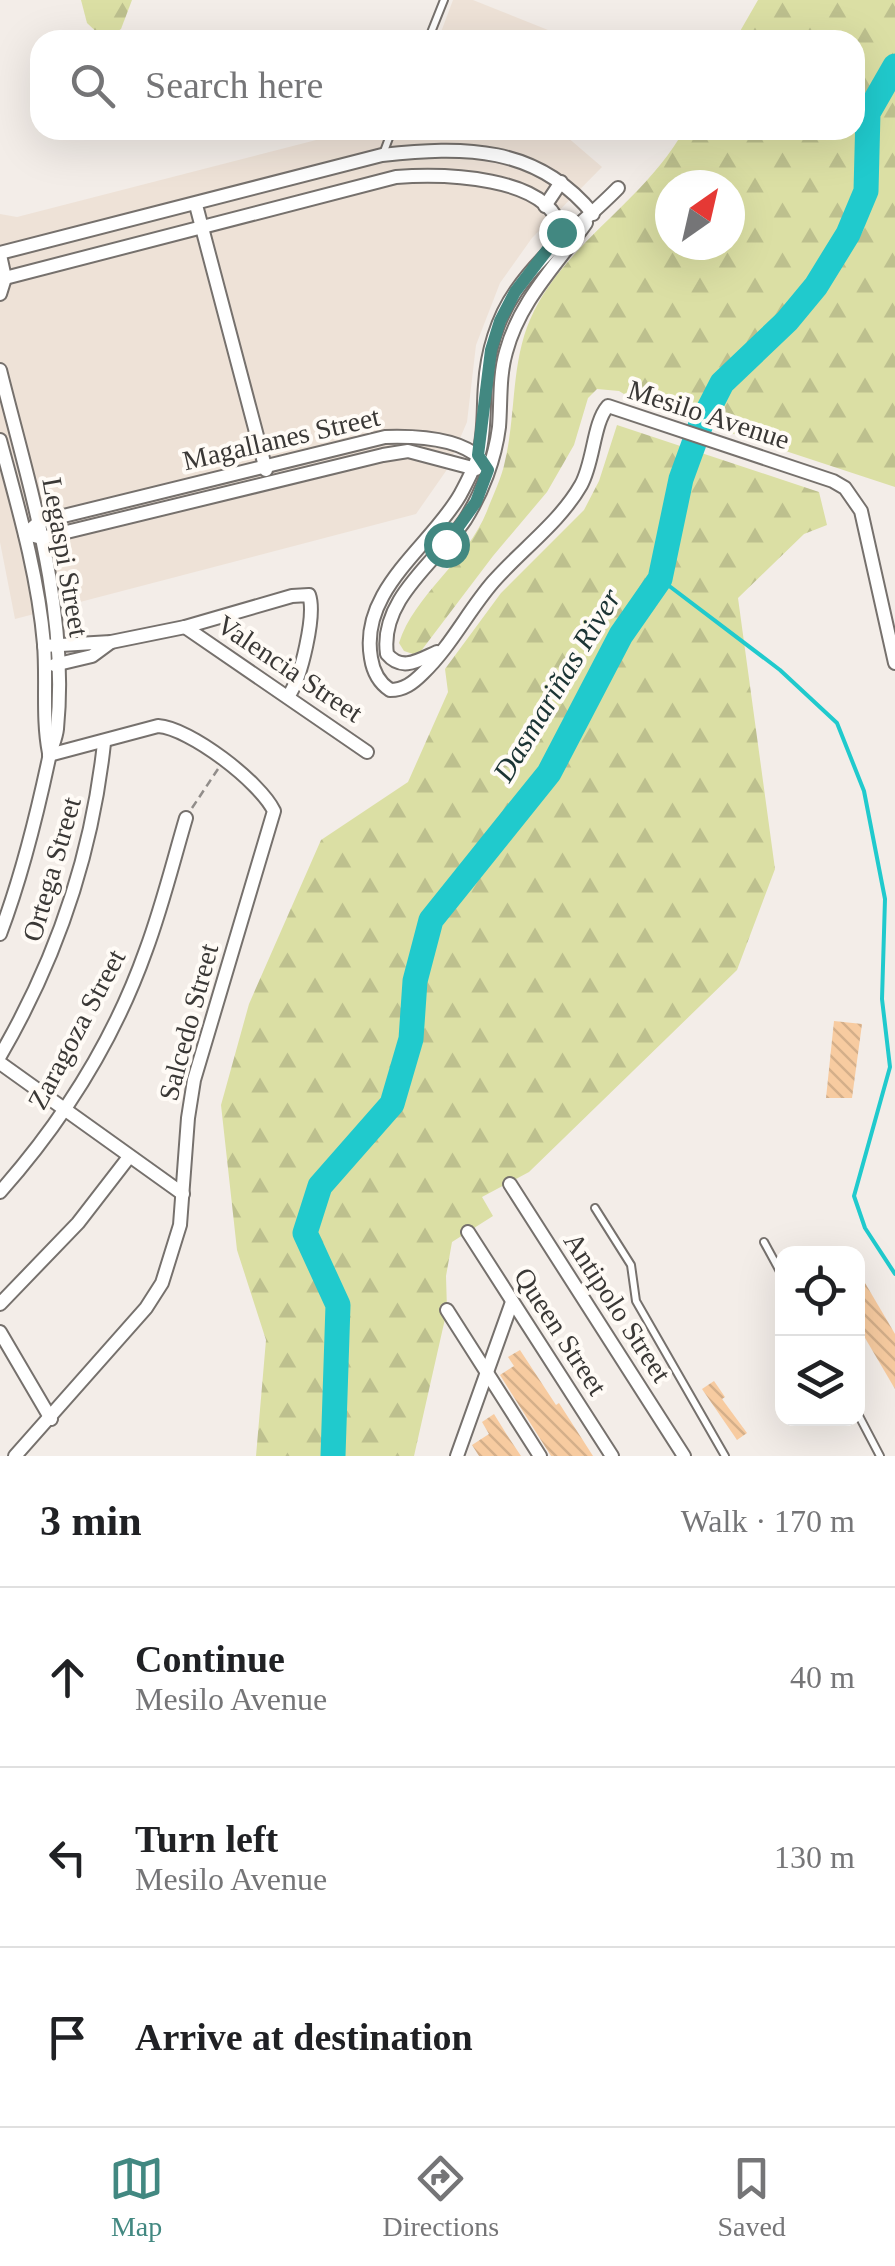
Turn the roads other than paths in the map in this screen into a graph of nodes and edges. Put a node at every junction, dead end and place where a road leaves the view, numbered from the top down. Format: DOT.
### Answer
graph roads {
  1 [pos="444,0"];
  2 [pos="432,30"];
  3 [pos="388,140"];
  4 [pos="382,155"];
  5 [pos="561,182"];
  6 [pos="618,188"];
  7 [pos="196,205"];
  8 [pos="545,206"];
  9 [pos="592,214"];
  10 [pos="202,228"];
  11 [pos="556,242"];
  12 [pos="0,254"];
  13 [pos="5,278"];
  14 [pos="0,294"];
  15 [pos="0,370"];
  16 [pos="0,440"];
  17 [pos="478,455"];
  18 [pos="264,465"];
  19 [pos="472,469"];
  20 [pos="488,470"];
  21 [pos="269,482"];
  22 [pos="38,522"];
  23 [pos="25,534"];
  24 [pos="42,538"];
  25 [pos="185,627"];
  26 [pos="110,642"];
  27 [pos="50,645"];
  28 [pos="444,650"];
  29 [pos="895,663"];
  30 [pos="51,666"];
  31 [pos="288,696"];
  32 [pos="104,743"];
  33 [pos="368,752"];
  34 [pos="49,755"];
  35 [pos="186,818"];
  36 [pos="0,934"];
  37 [pos="0,1060"];
  38 [pos="66,1112"];
  39 [pos="129,1157"];
  40 [pos="510,1184"];
  41 [pos="0,1192"];
  42 [pos="183,1194"];
  43 [pos="595,1208"];
  44 [pos="468,1232"];
  45 [pos="764,1242"];
  46 [pos="775,1262"];
  47 [pos="512,1302"];
  48 [pos="0,1304"];
  49 [pos="447,1310"];
  50 [pos="0,1332"];
  51 [pos="486,1372"];
  52 [pos="50,1419"];
  53 [pos="864,1426"];
  54 [pos="459,1455"];
  55 [pos="16,1456"];
  56 [pos="540,1456"];
  57 [pos="612,1456"];
  58 [pos="684,1456"];
  59 [pos="725,1456"];
  60 [pos="880,1456"];
  1 -- 2 [label="lane"];
  3 -- 4 [label="lane"];
  4 -- 5 [label="street"];
  4 -- 7 [label="street"];
  5 -- 8 [label="street"];
  5 -- 9 [label="street"];
  6 -- 9 [label="street, Mesilo Avenue"];
  7 -- 10 [label="street"];
  7 -- 12 [label="street"];
  8 -- 10 [label="street"];
  8 -- 11 [label="street"];
  9 -- 11 [label="street, Mesilo Avenue"];
  9 -- 20 [label="street, Mesilo Avenue"];
  10 -- 13 [label="street"];
  10 -- 18 [label="street"];
  11 -- 17 [label="street, Mesilo Avenue"];
  12 -- 13 [label="street"];
  13 -- 14 [label="street"];
  15 -- 22 [label="street, Legaspi Street"];
  16 -- 23 [label="street, Legaspi Street"];
  17 -- 18 [label="street, Magallanes Street"];
  17 -- 19 [label="street, Mesilo Avenue"];
  17 -- 20 [label="street"];
  18 -- 21 [label="street"];
  18 -- 22 [label="street, Magallanes Street"];
  19 -- 20 [label="street, Magallanes Street"];
  19 -- 21 [label="street, Magallanes Street"];
  19 -- 28 [label="street, Mesilo Avenue"];
  20 -- 28 [label="street, Mesilo Avenue"];
  21 -- 24 [label="street, Magallanes Street"];
  22 -- 23 [label="street, Magallanes Street"];
  22 -- 24 [label="street, Legaspi Street"];
  23 -- 24 [label="street, Magallanes Street"];
  23 -- 27 [label="street, Legaspi Street"];
  24 -- 27 [label="street, Legaspi Street"];
  25 -- 26 [label="street"];
  25 -- 31 [label="street, Valencia Street"];
  25 -- 31 [label="street"];
  26 -- 27 [label="street"];
  26 -- 30 [label="street"];
  27 -- 30 [label="street, Legaspi Street"];
  28 -- 29 [label="street, Mesilo Avenue"];
  30 -- 34 [label="street, Legaspi Street"];
  31 -- 33 [label="street, Valencia Street"];
  32 -- 34 [label="street, Salcedo Street"];
  32 -- 37 [label="street, Ortega Street"];
  32 -- 42 [label="street, Salcedo Street"];
  34 -- 36 [label="street, Legaspi Street"];
  35 -- 38 [label="street, Zaragoza Street"];
  37 -- 38 [label="street"];
  38 -- 39 [label="street"];
  38 -- 41 [label="street, Zaragoza Street"];
  39 -- 42 [label="street"];
  39 -- 48 [label="street"];
  40 -- 58 [label="street, Antipolo Street"];
  42 -- 52 [label="street, Salcedo Street"];
  43 -- 59 [label="lane"];
  44 -- 47 [label="street, Queen Street"];
  45 -- 46 [label="lane"];
  47 -- 51 [label="street"];
  47 -- 57 [label="street, Queen Street"];
  49 -- 51 [label="street"];
  50 -- 52 [label="street"];
  51 -- 54 [label="street"];
  51 -- 56 [label="street"];
  52 -- 55 [label="street, Salcedo Street"];
  53 -- 60 [label="lane"];
}
